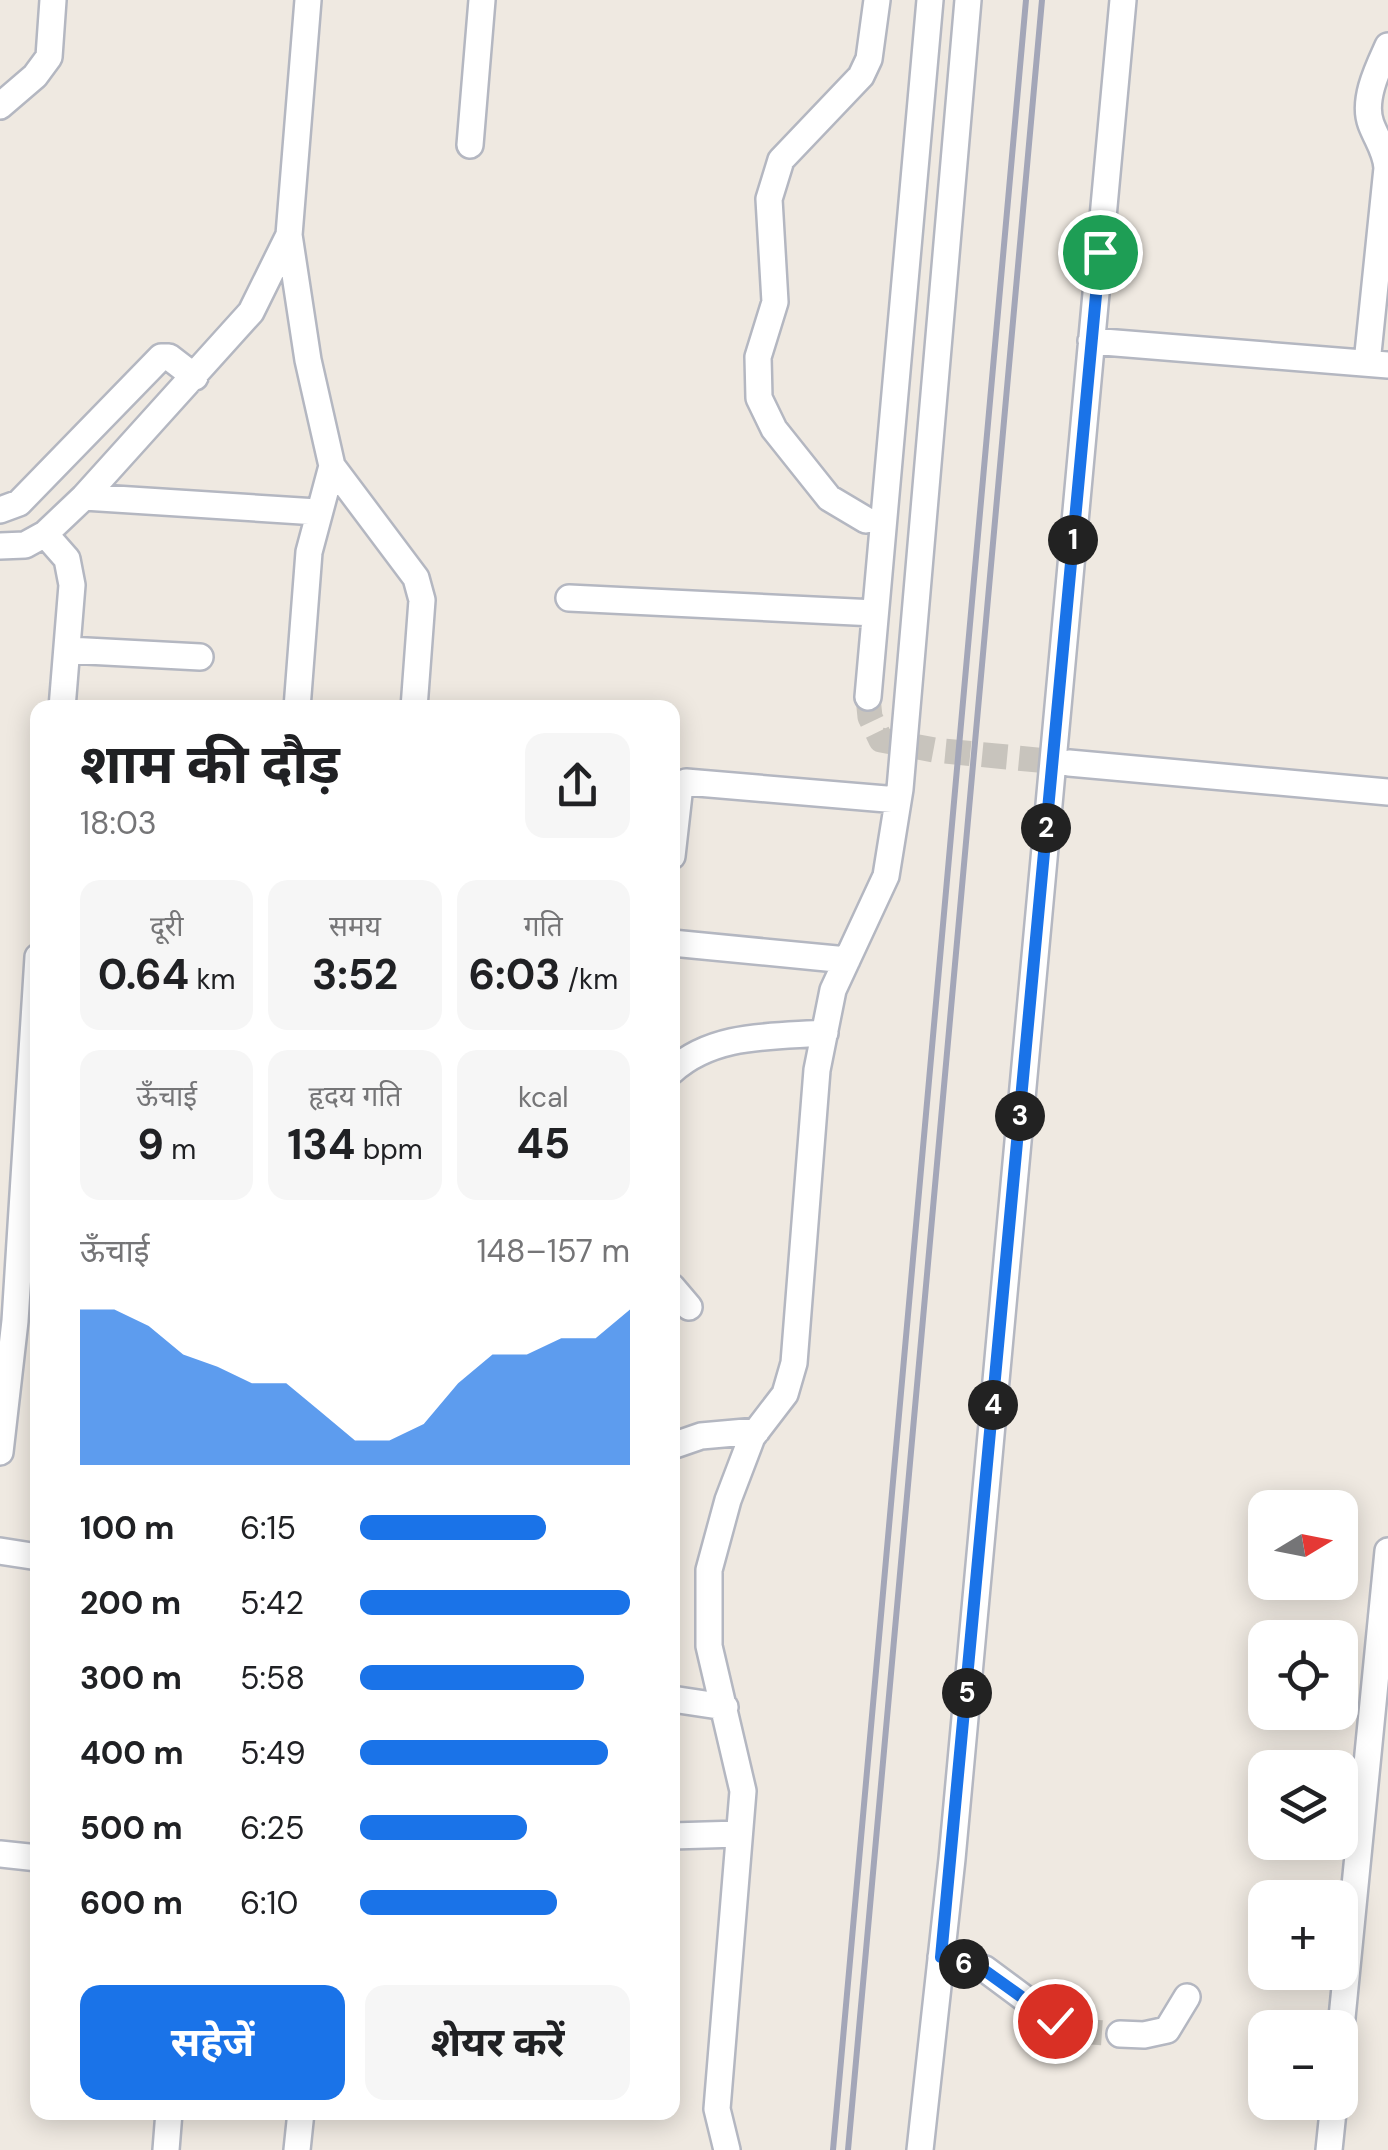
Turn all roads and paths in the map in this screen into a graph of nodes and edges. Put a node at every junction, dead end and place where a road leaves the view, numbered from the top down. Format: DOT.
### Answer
graph roads {
  1 [pos="53,0"];
  2 [pos="308,0"];
  3 [pos="482,0"];
  4 [pos="877,0"];
  5 [pos="930,0"];
  6 [pos="968,0"];
  7 [pos="1123,0"];
  8 [pos="1388,46"];
  9 [pos="0,106"];
  10 [pos="470,145"];
  11 [pos="289,235"];
  12 [pos="1091,341"];
  13 [pos="1377,364"];
  14 [pos="195,377"];
  15 [pos="332,466"];
  16 [pos="84,497"];
  17 [pos="0,510"];
  18 [pos="317,512"];
  19 [pos="866,520"];
  20 [pos="45,534"];
  21 [pos="0,546"];
  22 [pos="569,598"];
  23 [pos="875,613"];
  24 [pos="68,650"];
  25 [pos="200,657"];
  26 [pos="868,698"];
  27 [pos="63,700"];
  28 [pos="298,700"];
  29 [pos="415,700"];
  30 [pos="1068,763"];
  31 [pos="680,785"];
  32 [pos="1388,792"];
  33 [pos="898,800"];
  34 [pos="680,944"];
  35 [pos="847,960"];
  36 [pos="825,1033"];
  37 [pos="680,1067"];
  38 [pos="30,1211"];
  39 [pos="17,1291"];
  40 [pos="680,1296"];
  41 [pos="689,1307"];
  42 [pos="7,1321"];
  43 [pos="757,1431"];
  44 [pos="680,1443"];
  45 [pos="0,1452"];
  46 [pos="0,1550"];
  47 [pos="1388,1550"];
  48 [pos="30,1555"];
  49 [pos="680,1700"];
  50 [pos="725,1707"];
  51 [pos="739,1834"];
  52 [pos="680,1836"];
  53 [pos="0,1854"];
  54 [pos="30,1857"];
  55 [pos="941,1957"];
  56 [pos="1187,1996"];
  57 [pos="1343,2010"];
  58 [pos="1077,2030"];
  59 [pos="1120,2034"];
  60 [pos="168,2120"];
  61 [pos="300,2120"];
  62 [pos="1332,2120"];
  63 [pos="166,2150"];
  64 [pos="297,2150"];
  65 [pos="726,2150"];
  66 [pos="920,2150"];
  67 [pos="1329,2150"];
  1 -- 9 [label="street"];
  2 -- 11 [label="street"];
  3 -- 10 [label="street"];
  4 -- 19 [label="street"];
  5 -- 23 [label="street"];
  6 -- 33 [label="street"];
  7 -- 12 [label="street"];
  8 -- 13 [label="street"];
  11 -- 14 [label="street"];
  11 -- 15 [label="street"];
  12 -- 13 [label="street"];
  12 -- 55 [label="street"];
  14 -- 16 [label="street"];
  14 -- 17 [label="street"];
  15 -- 18 [label="street"];
  15 -- 29 [label="street"];
  16 -- 18 [label="street"];
  16 -- 20 [label="street"];
  18 -- 28 [label="street"];
  20 -- 21 [label="street"];
  20 -- 24 [label="street"];
  22 -- 23 [label="street"];
  23 -- 26 [label="street"];
  24 -- 25 [label="street"];
  24 -- 27 [label="street"];
  30 -- 32 [label="street"];
  31 -- 33 [label="street"];
  33 -- 35 [label="street"];
  34 -- 35 [label="street"];
  35 -- 36 [label="street"];
  36 -- 37 [label="street"];
  36 -- 43 [label="street"];
  38 -- 39 [label="street"];
  39 -- 42 [label="street"];
  40 -- 41 [label="street"];
  42 -- 45 [label="street"];
  43 -- 44 [label="street"];
  43 -- 50 [label="street"];
  46 -- 48 [label="street"];
  47 -- 57 [label="street"];
  49 -- 50 [label="street"];
  50 -- 51 [label="street"];
  51 -- 52 [label="street"];
  51 -- 65 [label="street"];
  53 -- 54 [label="street"];
  55 -- 58 [label="street"];
  55 -- 66 [label="street"];
  56 -- 59 [label="street"];
  60 -- 63 [label="street"];
  61 -- 64 [label="street"];
  62 -- 67 [label="street"];
}
